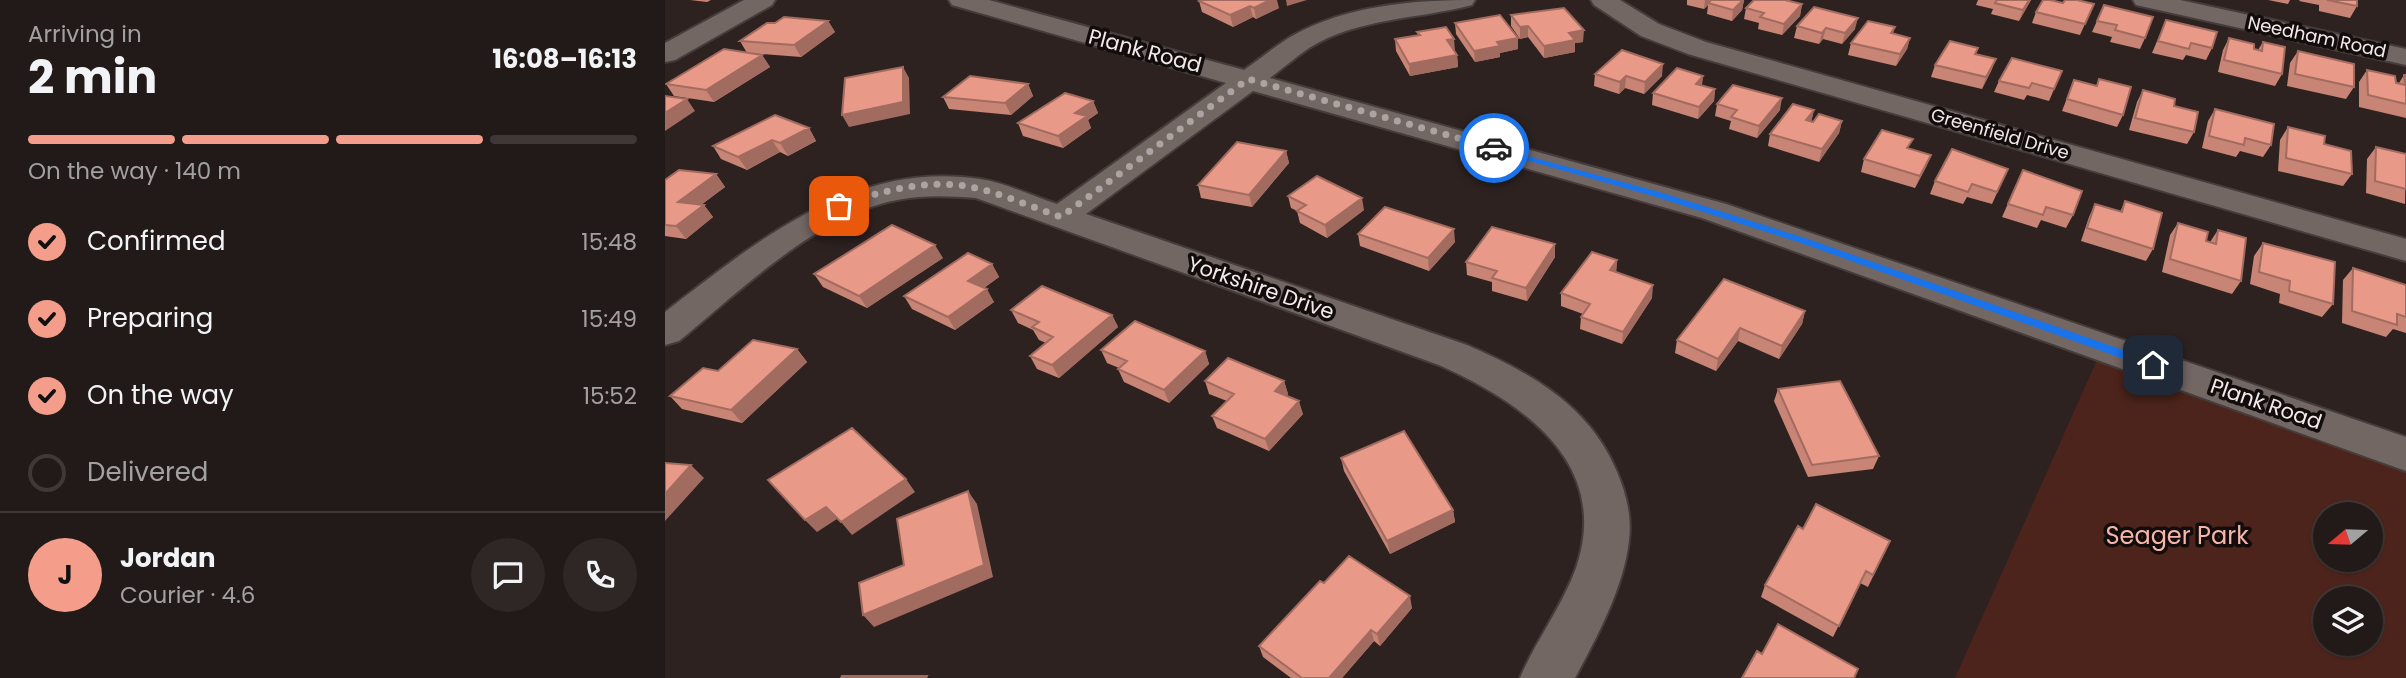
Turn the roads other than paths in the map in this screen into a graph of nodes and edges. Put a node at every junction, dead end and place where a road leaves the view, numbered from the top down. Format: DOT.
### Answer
graph roads {
  1 [pos="763,0"];
  2 [pos="961,0"];
  3 [pos="1462,0"];
  4 [pos="1603,0"];
  5 [pos="2145,0"];
  6 [pos="665,33"];
  7 [pos="695,38"];
  8 [pos="665,54"];
  9 [pos="2406,57"];
  10 [pos="1248,79"];
  11 [pos="1061,217"];
  12 [pos="2406,250"];
  13 [pos="665,332"];
  14 [pos="2406,454"];
  15 [pos="1546,678"];
  1 -- 7 [label="street"];
  2 -- 10 [label="street, Plank Road"];
  3 -- 10 [label="street"];
  4 -- 12 [label="street, Greenfield Drive"];
  5 -- 9 [label="street, Needham Road"];
  6 -- 7 [label="street"];
  7 -- 8 [label="street"];
  10 -- 11 [label="street"];
  10 -- 14 [label="street, Plank Road"];
  11 -- 13 [label="street, Yorkshire Drive"];
  11 -- 15 [label="street, Yorkshire Drive"];
}
